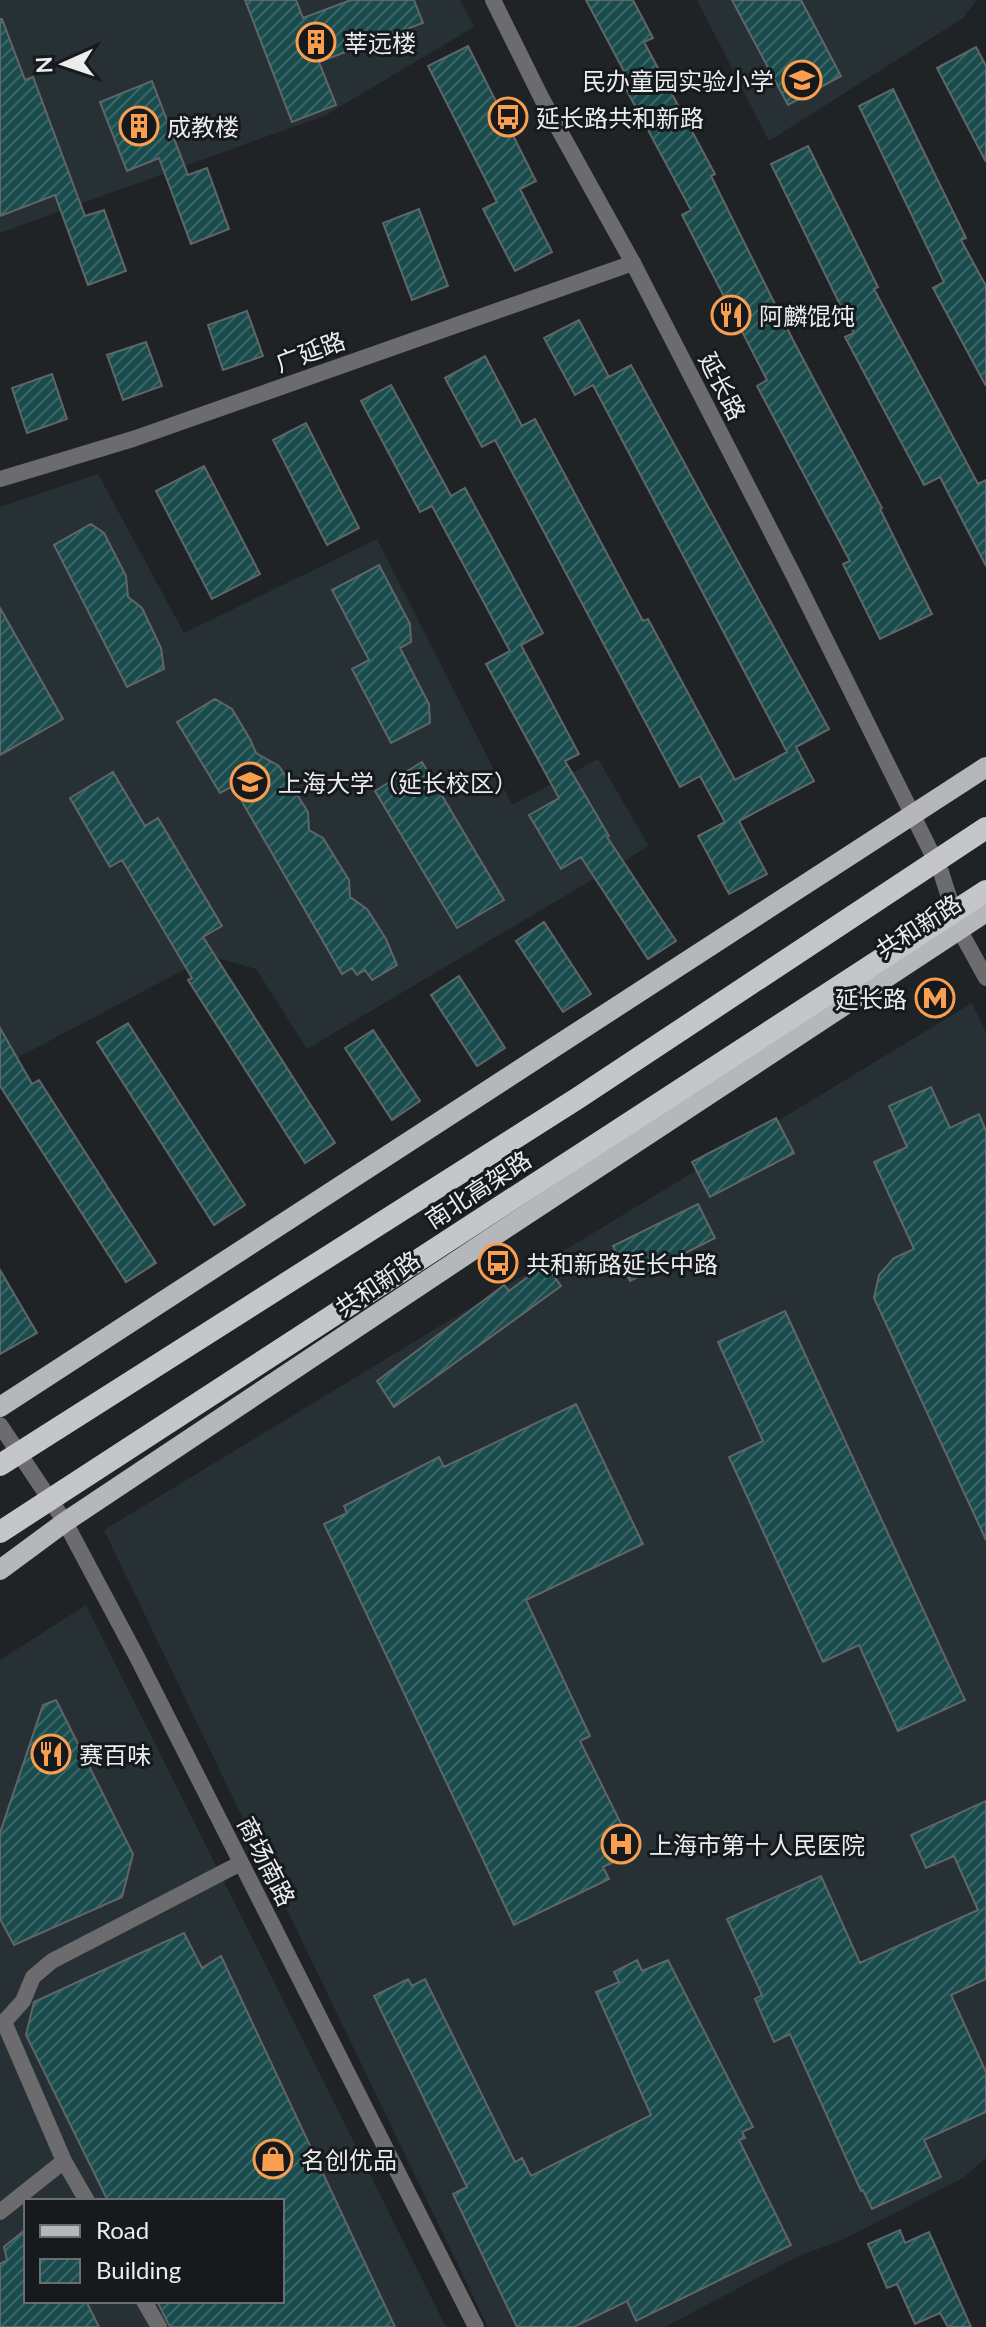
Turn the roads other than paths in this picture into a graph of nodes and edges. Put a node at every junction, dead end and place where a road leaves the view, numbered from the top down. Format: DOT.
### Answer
graph roads {
  1 [pos="493,0"];
  2 [pos="633,263"];
  3 [pos="0,479"];
  4 [pos="986,767"];
  5 [pos="912,815"];
  6 [pos="986,828"];
  7 [pos="986,891"];
  8 [pos="986,912"];
  9 [pos="959,929"];
  10 [pos="986,978"];
  11 [pos="0,1407"];
  12 [pos="0,1425"];
  13 [pos="0,1465"];
  14 [pos="65,1522"];
  15 [pos="0,1532"];
  16 [pos="0,1570"];
  17 [pos="241,1863"];
  18 [pos="64,2161"];
  19 [pos="86,2199"];
  20 [pos="0,2212"];
  21 [pos="145,2303"];
  22 [pos="159,2327"];
  23 [pos="476,2327"];
  1 -- 2 [label="street, 延长路"];
  2 -- 3 [label="street, 广延路"];
  2 -- 5 [label="street, 延长路"];
  4 -- 5 [label="main road"];
  5 -- 9 [label="street, 延长路"];
  5 -- 11 [label="main road"];
  6 -- 13 [label="highway, 南北高架路, bridge"];
  7 -- 15 [label="highway, 南北高架路, bridge"];
  8 -- 9 [label="main road, 共和新路"];
  9 -- 10 [label="street, 延长路"];
  9 -- 14 [label="main road, 共和新路"];
  12 -- 14 [label="street, 商场南路"];
  14 -- 16 [label="main road, 共和新路"];
  14 -- 17 [label="street, 商场南路"];
  17 -- 18 [label="street"];
  17 -- 23 [label="street, 商场南路"];
  18 -- 19 [label="street"];
  18 -- 20 [label="street"];
  21 -- 22 [label="street"];
}
